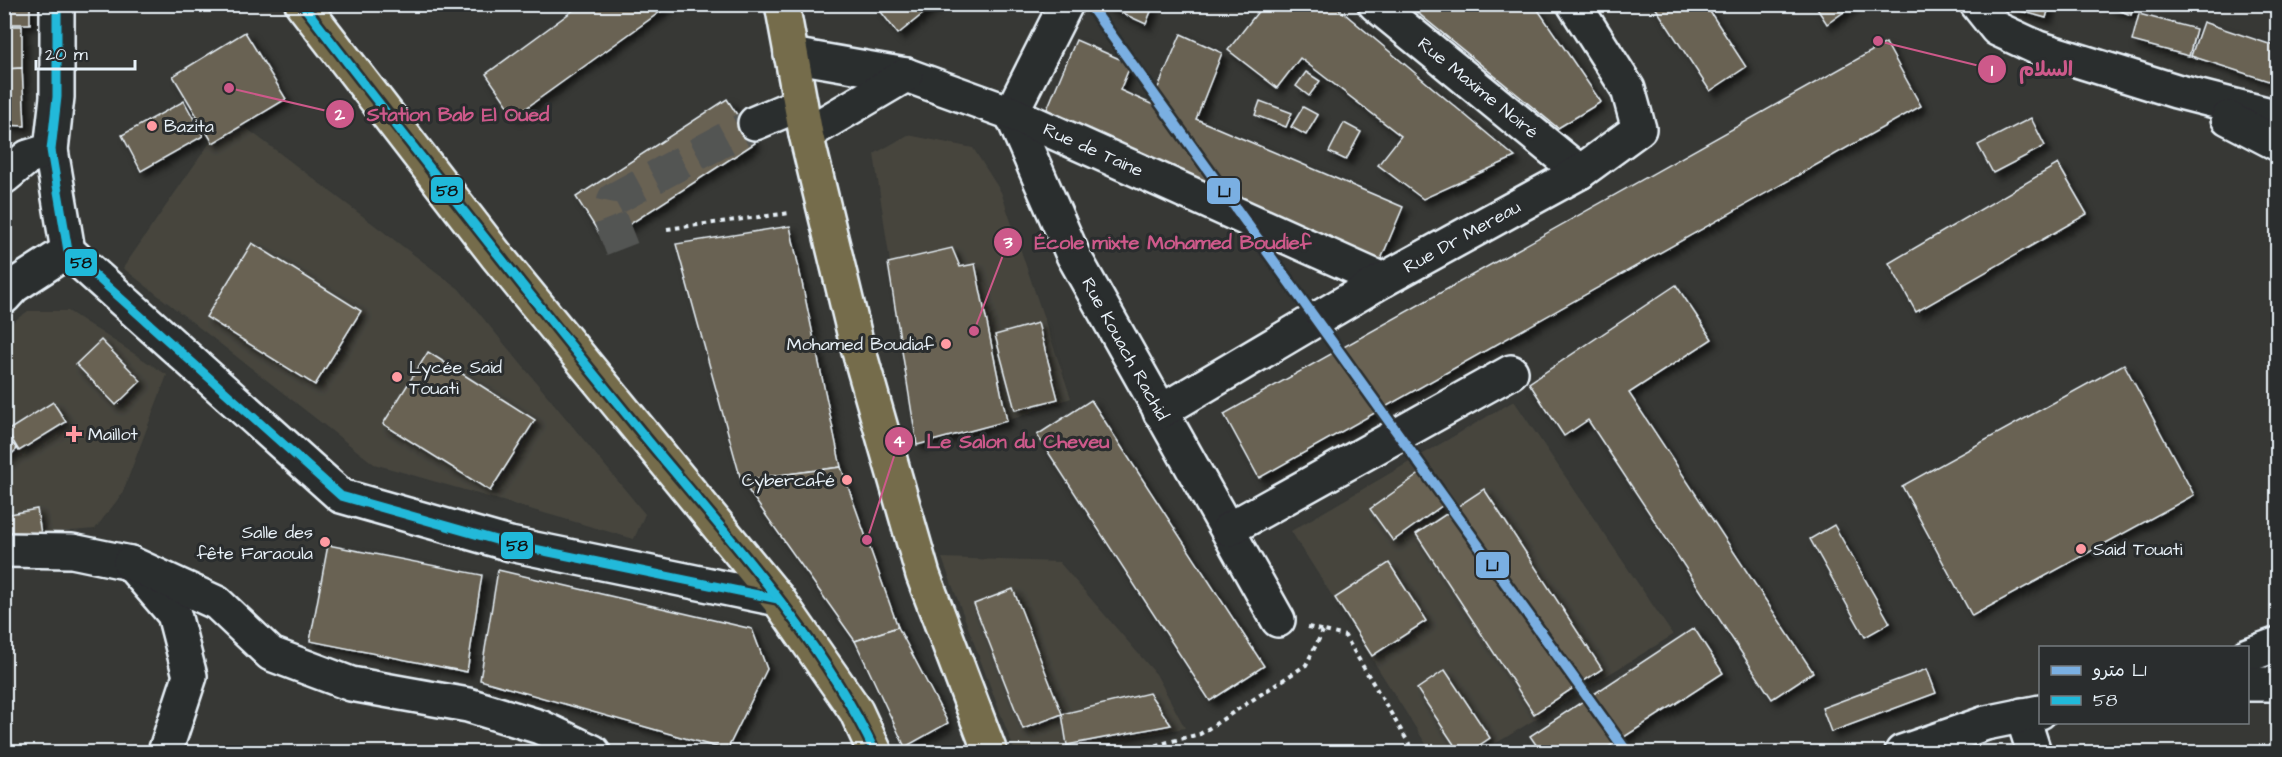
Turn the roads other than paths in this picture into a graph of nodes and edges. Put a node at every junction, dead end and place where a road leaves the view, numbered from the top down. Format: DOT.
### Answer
graph roads {
  1 [pos="57,4"];
  2 [pos="302,4"];
  3 [pos="782,4"];
  4 [pos="1066,4"];
  5 [pos="1375,4"];
  6 [pos="1574,4"];
  7 [pos="1977,4"];
  8 [pos="791,56"];
  9 [pos="906,75"];
  10 [pos="2176,91"];
  11 [pos="1011,113"];
  12 [pos="2277,117"];
  13 [pos="803,119"];
  14 [pos="754,123"];
  15 [pos="2277,144"];
  16 [pos="51,150"];
  17 [pos="1580,172"];
  18 [pos="4,177"];
  19 [pos="68,251"];
  20 [pos="1383,280"];
  21 [pos="4,297"];
  22 [pos="1511,372"];
  23 [pos="1160,412"];
  24 [pos="1229,529"];
  25 [pos="4,550"];
  26 [pos="130,563"];
  27 [pos="778,599"];
  28 [pos="1278,620"];
  29 [pos="2277,644"];
  30 [pos="2249,654"];
  31 [pos="2031,714"];
  32 [pos="165,753"];
  33 [pos="593,753"];
  34 [pos="875,753"];
  35 [pos="990,753"];
  36 [pos="1902,753"];
  37 [pos="2034,753"];
  1 -- 16 [label="street"];
  2 -- 27 [label="main road"];
  3 -- 8 [label="main road"];
  4 -- 11 [label="street"];
  5 -- 17 [label="street, Rue Maxime Noiré"];
  6 -- 17 [label="street, Rue Dr Mereau"];
  7 -- 10 [label="street"];
  8 -- 9 [label="street, Rue de Taine"];
  8 -- 13 [label="main road"];
  9 -- 11 [label="street, Rue de Taine"];
  9 -- 13 [label="street"];
  10 -- 12 [label="street"];
  10 -- 15 [label="street"];
  11 -- 20 [label="street, Rue de Taine"];
  11 -- 23 [label="street, Rue Kouach Rachid"];
  13 -- 14 [label="street"];
  13 -- 35 [label="main road"];
  16 -- 18 [label="street"];
  16 -- 19 [label="street"];
  17 -- 20 [label="street, Rue Dr Mereau"];
  19 -- 21 [label="street"];
  19 -- 27 [label="street"];
  20 -- 23 [label="street, Rue Dr Mereau"];
  22 -- 24 [label="street"];
  23 -- 24 [label="street, Rue Kouach Rachid"];
  24 -- 28 [label="street, Rue Kouach Rachid"];
  25 -- 26 [label="street"];
  26 -- 32 [label="street"];
  26 -- 33 [label="street"];
  27 -- 34 [label="main road"];
  29 -- 30 [label="street"];
  31 -- 36 [label="street"];
  31 -- 37 [label="street"];
}
